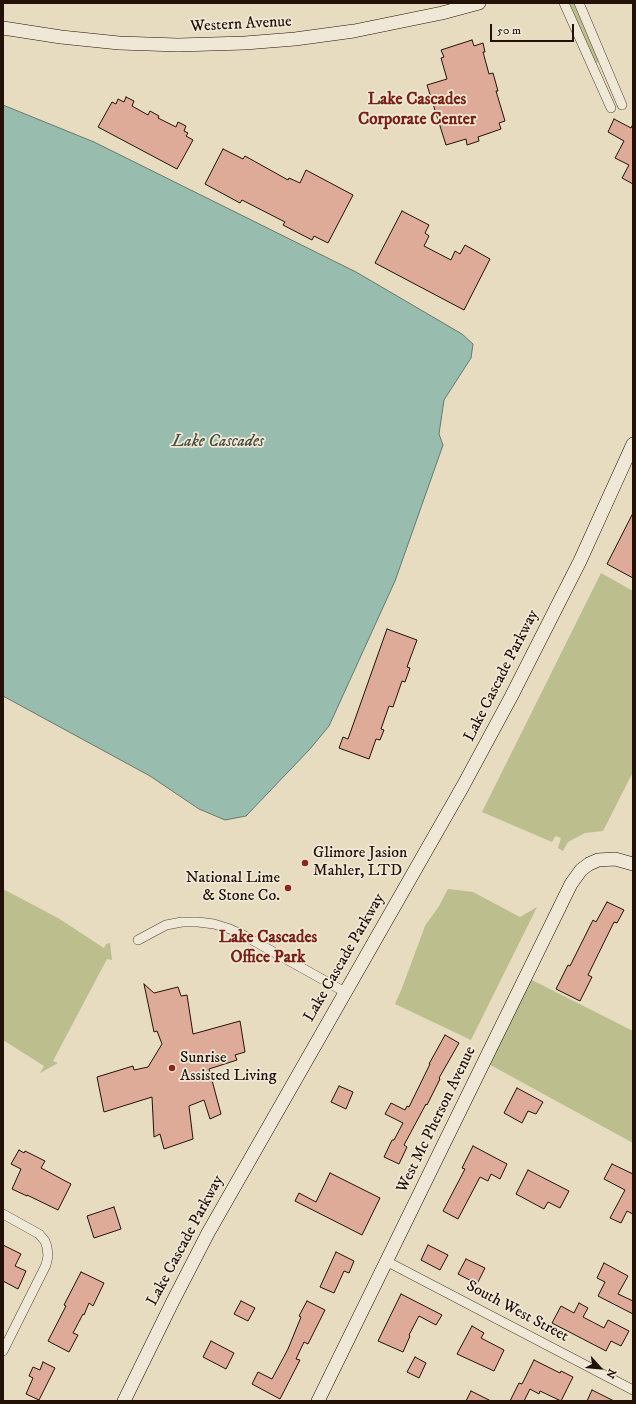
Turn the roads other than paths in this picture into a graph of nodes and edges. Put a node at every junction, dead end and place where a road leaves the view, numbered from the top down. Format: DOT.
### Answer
graph roads {
  1 [pos="478,3"];
  2 [pos="564,3"];
  3 [pos="579,3"];
  4 [pos="3,28"];
  5 [pos="622,105"];
  6 [pos="611,108"];
  7 [pos="633,444"];
  8 [pos="633,864"];
  9 [pos="138,940"];
  10 [pos="345,992"];
  11 [pos="3,1214"];
  12 [pos="386,1261"];
  13 [pos="3,1351"];
  14 [pos="633,1390"];
  15 [pos="124,1401"];
  16 [pos="318,1401"];
  1 -- 4 [label="street, Western Avenue"];
  2 -- 6 [label="street"];
  3 -- 5 [label="street"];
  7 -- 10 [label="street, Lake Cascade Parkway"];
  8 -- 12 [label="street, West Mc Pherson Avenue"];
  9 -- 10 [label="street"];
  10 -- 15 [label="street, Lake Cascade Parkway"];
  11 -- 13 [label="street"];
  12 -- 14 [label="street, South West Street"];
  12 -- 16 [label="street, West Mc Pherson Avenue"];
}
